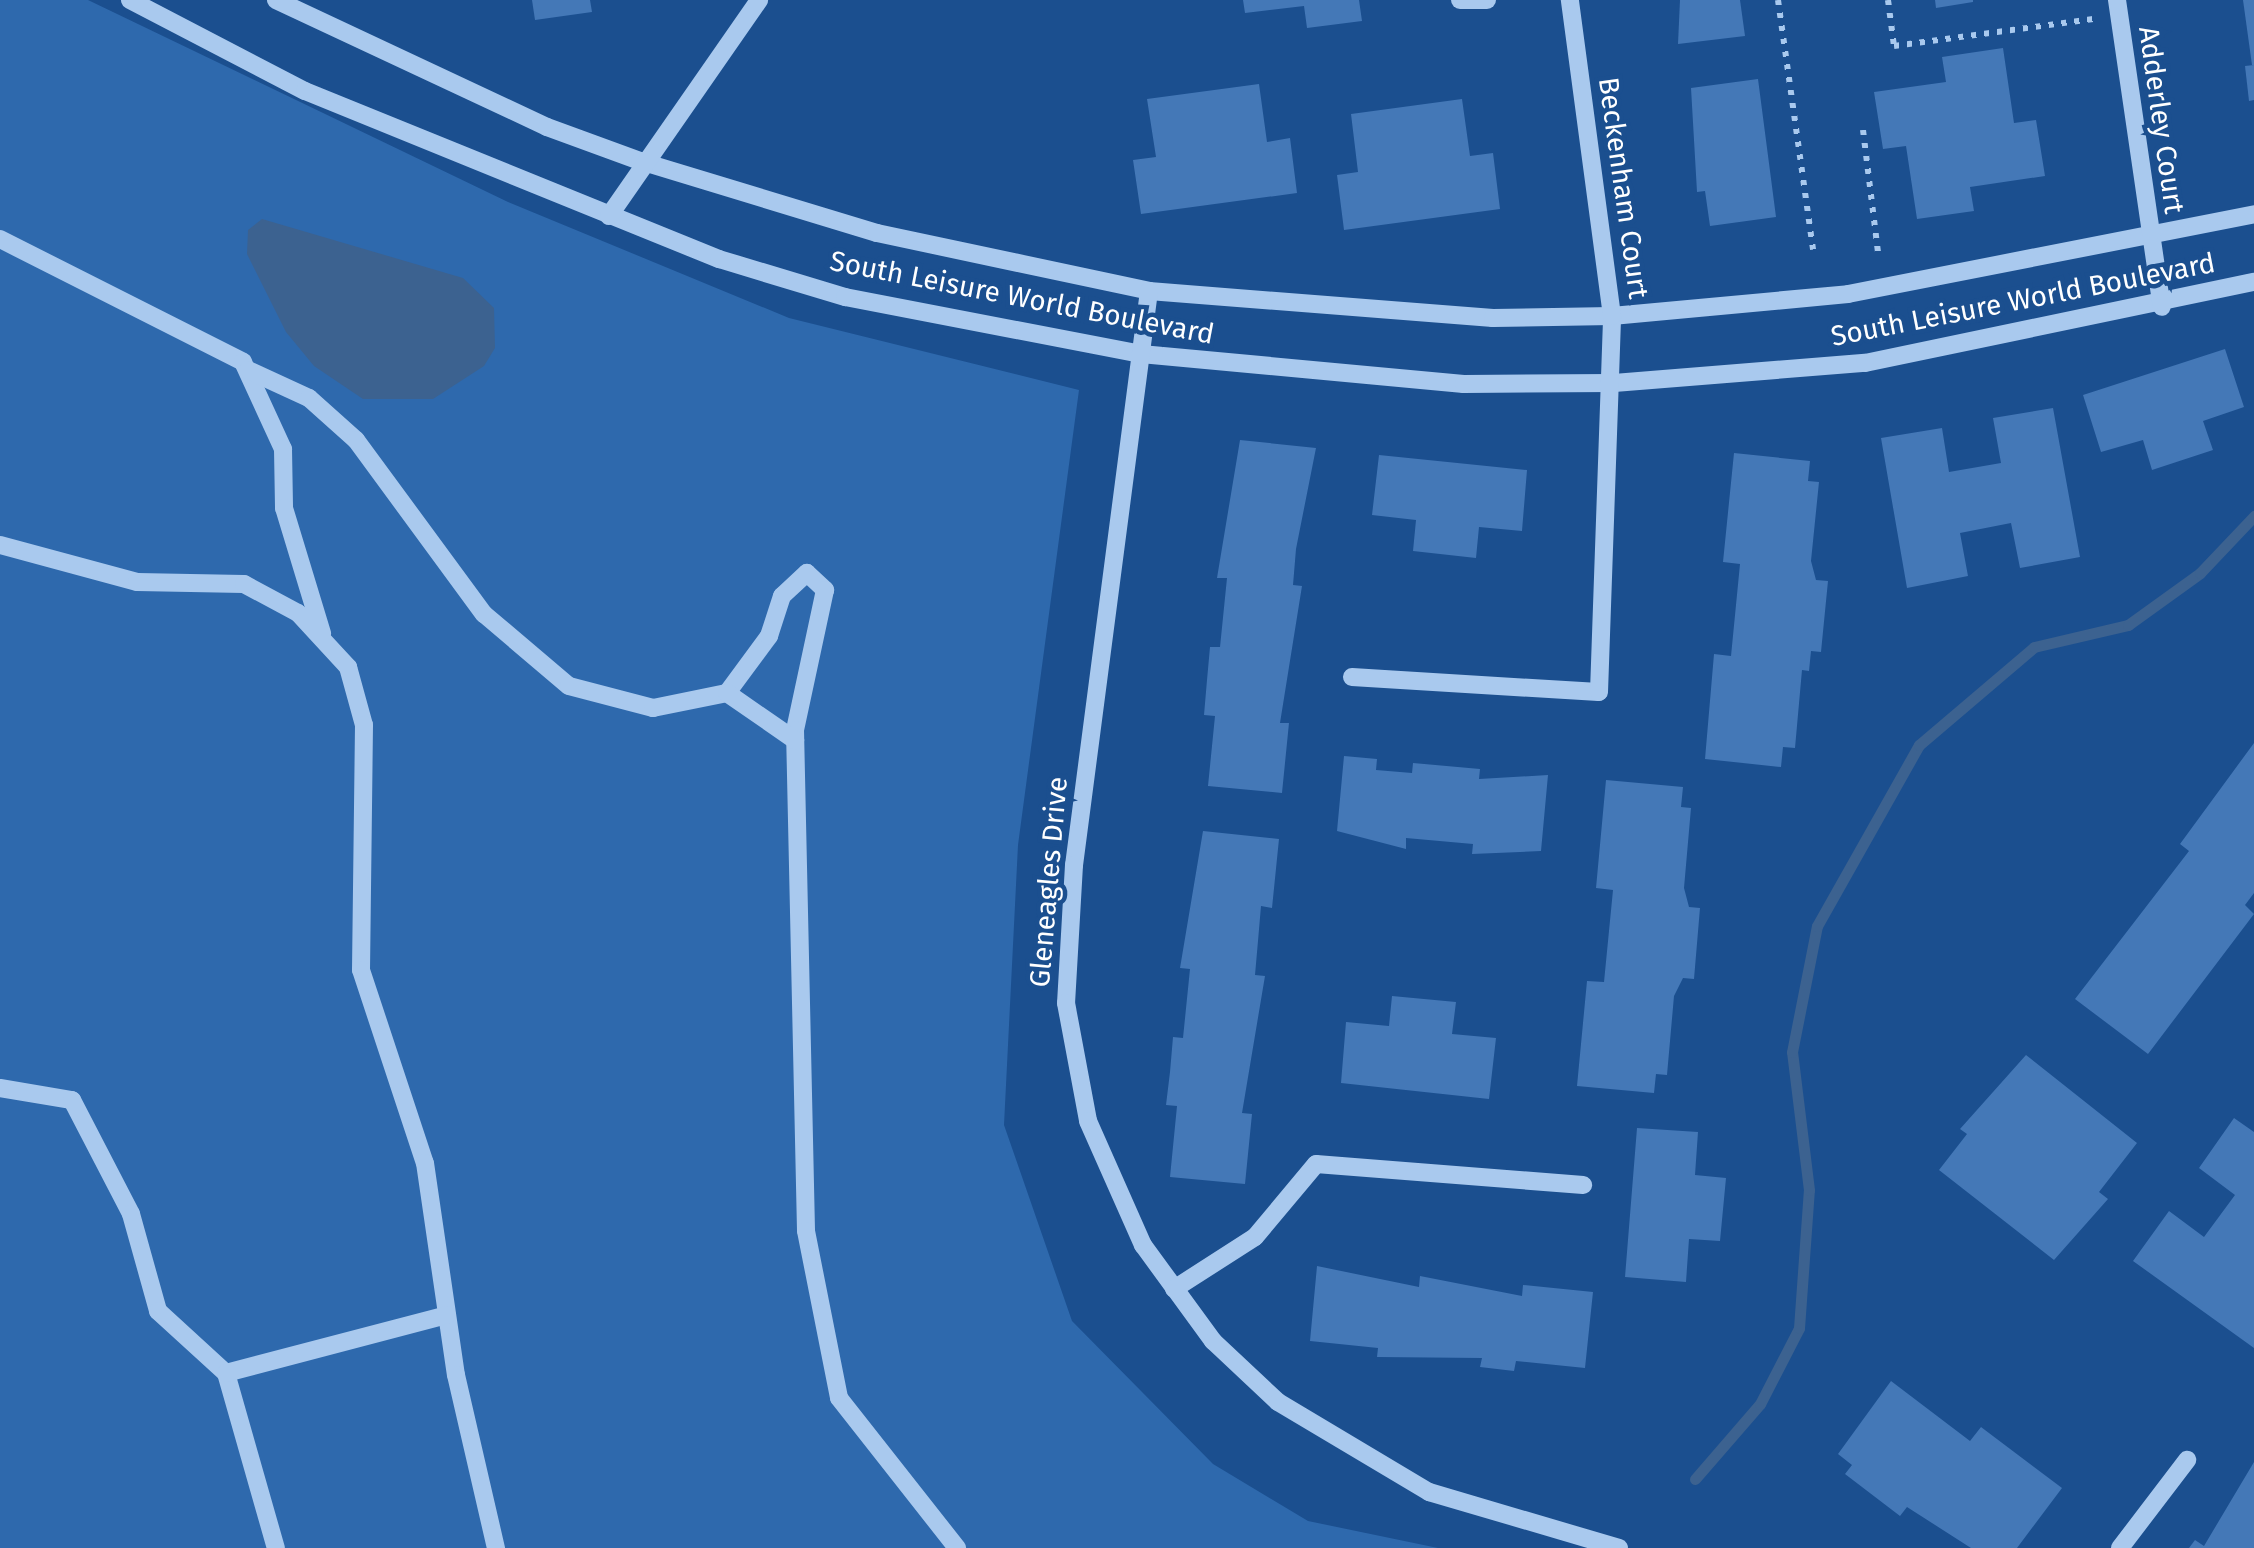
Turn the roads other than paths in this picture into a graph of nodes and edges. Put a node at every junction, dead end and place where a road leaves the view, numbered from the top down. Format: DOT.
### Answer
graph roads {
  1 [pos="130,0"];
  2 [pos="276,0"];
  3 [pos="759,0"];
  4 [pos="1460,0"];
  5 [pos="1487,0"];
  6 [pos="1570,0"];
  7 [pos="2118,8"];
  8 [pos="640,161"];
  9 [pos="2254,214"];
  10 [pos="609,216"];
  11 [pos="0,239"];
  12 [pos="2149,241"];
  13 [pos="2254,282"];
  14 [pos="1149,291"];
  15 [pos="2162,307"];
  16 [pos="1612,316"];
  17 [pos="1141,354"];
  18 [pos="248,370"];
  19 [pos="1614,383"];
  20 [pos="0,545"];
  21 [pos="326,643"];
  22 [pos="1352,677"];
  23 [pos="727,693"];
  24 [pos="795,740"];
  25 [pos="0,1088"];
  26 [pos="1583,1185"];
  27 [pos="1174,1289"];
  28 [pos="447,1315"];
  29 [pos="226,1373"];
  30 [pos="2187,1460"];
  31 [pos="276,1548"];
  32 [pos="496,1548"];
  33 [pos="957,1548"];
  34 [pos="1619,1548"];
  35 [pos="2120,1548"];
  1 -- 10 [label="street, South Leisure World Boulevard"];
  2 -- 8 [label="street, South Leisure World Boulevard"];
  3 -- 8 [label="street"];
  4 -- 5 [label="street"];
  6 -- 16 [label="street, Beckenham Court"];
  7 -- 12 [label="street, Adderley Court"];
  8 -- 10 [label="street"];
  8 -- 14 [label="street, South Leisure World Boulevard"];
  9 -- 12 [label="street, South Leisure World Boulevard"];
  10 -- 17 [label="street, South Leisure World Boulevard"];
  11 -- 18 [label="street"];
  12 -- 15 [label="street, Adderley Court"];
  12 -- 16 [label="street, South Leisure World Boulevard"];
  13 -- 15 [label="street, South Leisure World Boulevard"];
  14 -- 16 [label="street, South Leisure World Boulevard"];
  14 -- 17 [label="street, Gleneagles Drive"];
  15 -- 19 [label="street, South Leisure World Boulevard"];
  16 -- 19 [label="street, Beckenham Court"];
  17 -- 19 [label="street, South Leisure World Boulevard"];
  17 -- 27 [label="street, Gleneagles Drive"];
  18 -- 21 [label="street"];
  18 -- 23 [label="street"];
  19 -- 22 [label="street, Beckenham Court"];
  20 -- 21 [label="street"];
  21 -- 28 [label="street"];
  23 -- 24 [label="street"];
  23 -- 24 [label="street"];
  24 -- 33 [label="street"];
  25 -- 29 [label="street"];
  26 -- 27 [label="street"];
  27 -- 34 [label="street, Gleneagles Drive"];
  28 -- 29 [label="street"];
  28 -- 32 [label="street"];
  29 -- 31 [label="street"];
  30 -- 35 [label="street"];
}
